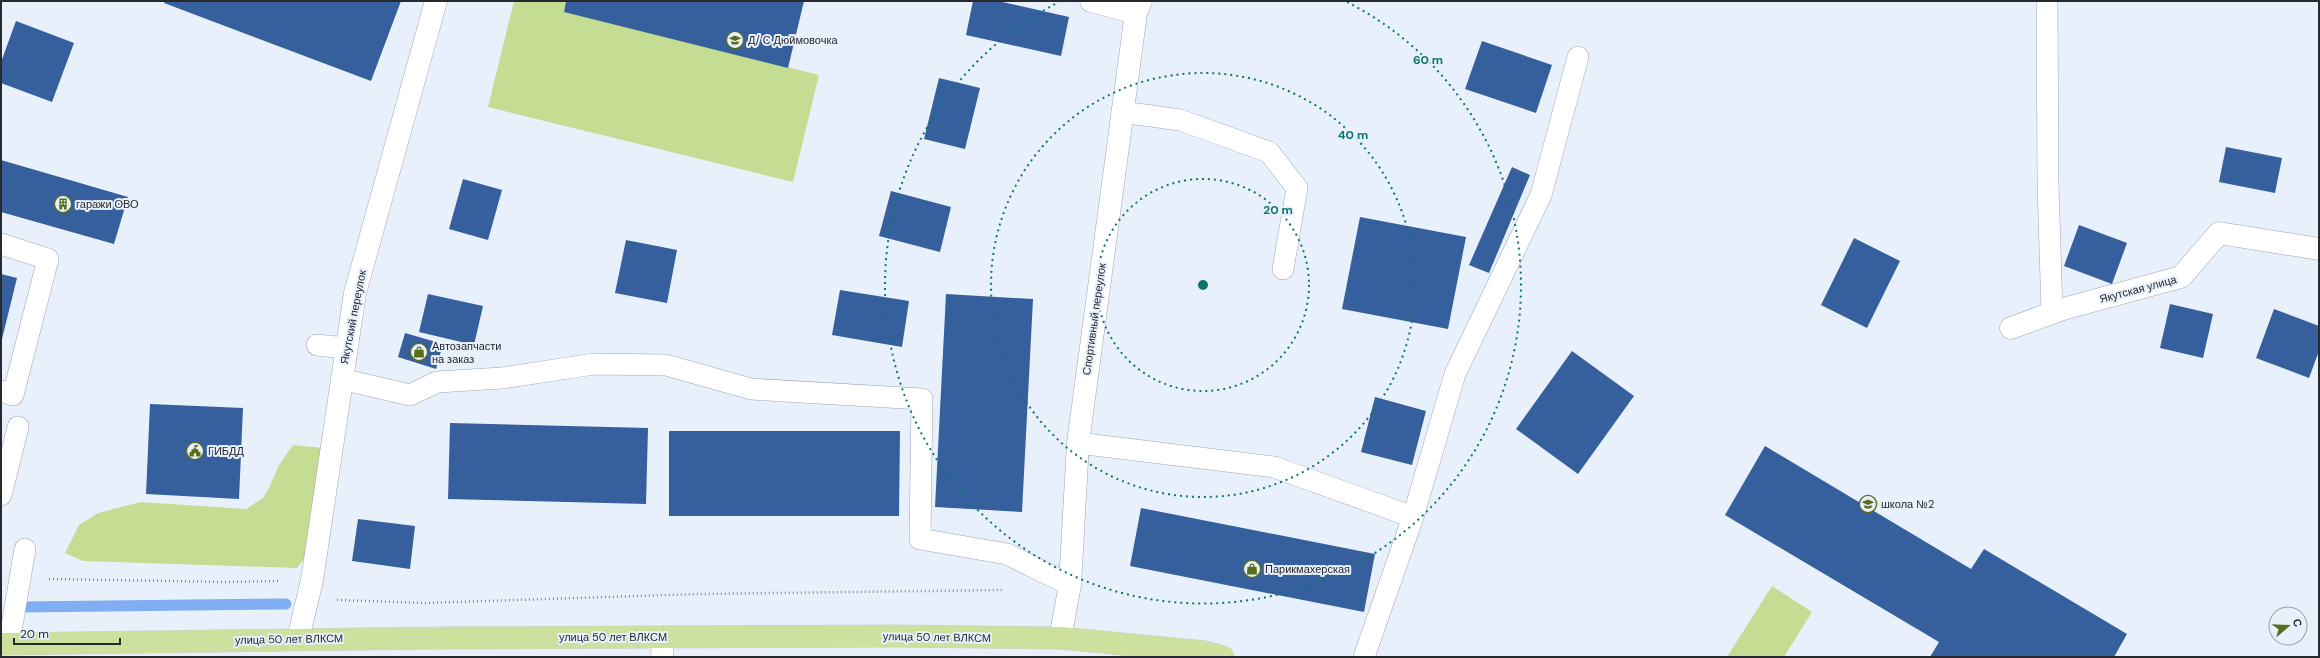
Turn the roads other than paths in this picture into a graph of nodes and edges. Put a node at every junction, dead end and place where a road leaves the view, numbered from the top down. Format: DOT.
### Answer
graph roads {
  1 [pos="436,1"];
  2 [pos="1091,1"];
  3 [pos="2047,1"];
  4 [pos="1139,7"];
  5 [pos="1578,57"];
  6 [pos="1122,112"];
  7 [pos="1,244"];
  8 [pos="2319,249"];
  9 [pos="1283,269"];
  10 [pos="2052,313"];
  11 [pos="2011,328"];
  12 [pos="317,345"];
  13 [pos="346,348"];
  14 [pos="341,379"];
  15 [pos="1,391"];
  16 [pos="18,427"];
  17 [pos="1078,443"];
  18 [pos="1,495"];
  19 [pos="1413,517"];
  20 [pos="25,549"];
  21 [pos="1070,584"];
  22 [pos="1060,638"];
  23 [pos="298,639"];
  24 [pos="5,644"];
  25 [pos="663,647"];
  26 [pos="1223,657"];
  27 [pos="1364,657"];
  1 -- 13 [label="street, Якутский переулок"];
  2 -- 4 [label="street"];
  3 -- 10 [label="lane"];
  4 -- 6 [label="street, Спортивный переулок"];
  5 -- 19 [label="lane"];
  6 -- 9 [label="lane"];
  6 -- 17 [label="street, Спортивный переулок"];
  7 -- 15 [label="lane"];
  8 -- 10 [label="street, Якутская улица"];
  10 -- 11 [label="street, Якутская улица"];
  12 -- 13 [label="lane"];
  13 -- 14 [label="street, Якутский переулок"];
  14 -- 21 [label="lane"];
  14 -- 23 [label="street, Якутский переулок"];
  16 -- 18 [label="lane"];
  17 -- 19 [label="lane"];
  17 -- 21 [label="street, Спортивный переулок"];
  19 -- 27 [label="lane"];
  20 -- 24 [label="lane"];
  21 -- 22 [label="street, Спортивный переулок"];
  22 -- 25 [label="main road, улица 50 лет ВЛКСМ"];
  22 -- 26 [label="main road, улица 50 лет ВЛКСМ"];
  23 -- 24 [label="main road, улица 50 лет ВЛКСМ"];
  23 -- 25 [label="main road, улица 50 лет ВЛКСМ"];
}
